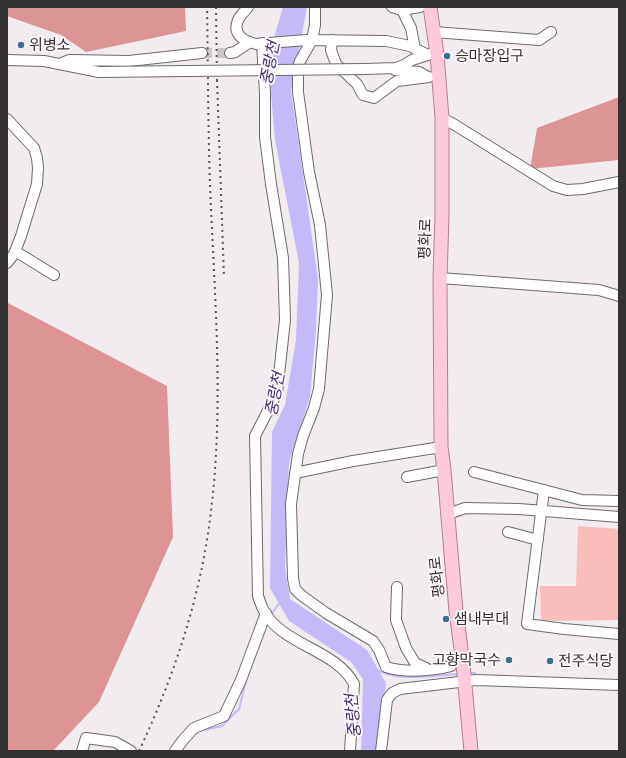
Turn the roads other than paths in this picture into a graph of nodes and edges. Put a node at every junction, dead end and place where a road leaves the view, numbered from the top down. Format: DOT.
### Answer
graph roads {
  1 [pos="248,7"];
  2 [pos="315,7"];
  3 [pos="392,7"];
  4 [pos="420,7"];
  5 [pos="430,7"];
  6 [pos="402,10"];
  7 [pos="434,32"];
  8 [pos="551,32"];
  9 [pos="310,40"];
  10 [pos="332,40"];
  11 [pos="250,42"];
  12 [pos="264,43"];
  13 [pos="415,49"];
  14 [pos="202,53"];
  15 [pos="230,53"];
  16 [pos="433,54"];
  17 [pos="7,60"];
  18 [pos="60,64"];
  19 [pos="383,69"];
  20 [pos="434,79"];
  21 [pos="442,118"];
  22 [pos="7,119"];
  23 [pos="619,182"];
  24 [pos="15,251"];
  25 [pos="7,263"];
  26 [pos="54,275"];
  27 [pos="440,278"];
  28 [pos="619,296"];
  29 [pos="441,447"];
  30 [pos="444,470"];
  31 [pos="474,472"];
  32 [pos="295,473"];
  33 [pos="407,477"];
  34 [pos="544,490"];
  35 [pos="619,501"];
  36 [pos="542,510"];
  37 [pos="448,514"];
  38 [pos="619,517"];
  39 [pos="508,532"];
  40 [pos="538,540"];
  41 [pos="397,587"];
  42 [pos="269,617"];
  43 [pos="619,634"];
  44 [pos="451,666"];
  45 [pos="430,669"];
  46 [pos="464,676"];
  47 [pos="619,685"];
  48 [pos="82,751"];
  49 [pos="131,751"];
  50 [pos="175,751"];
  51 [pos="350,751"];
  52 [pos="381,751"];
  53 [pos="471,751"];
  1 -- 11 [label="street"];
  2 -- 9 [label="street"];
  3 -- 6 [label="street"];
  4 -- 6 [label="street"];
  5 -- 7 [label="main road, 평화로"];
  6 -- 13 [label="street"];
  7 -- 8 [label="street"];
  7 -- 16 [label="main road, 평화로"];
  9 -- 10 [label="street"];
  9 -- 12 [label="street"];
  9 -- 32 [label="street"];
  10 -- 13 [label="street"];
  10 -- 20 [label="street"];
  11 -- 12 [label="street"];
  11 -- 15 [label="street"];
  12 -- 42 [label="street"];
  13 -- 16 [label="street"];
  14 -- 18 [label="street"];
  16 -- 19 [label="street"];
  16 -- 20 [label="main road, 평화로"];
  17 -- 18 [label="street"];
  18 -- 19 [label="street, bridge"];
  19 -- 20 [label="street"];
  20 -- 21 [label="main road, 평화로"];
  21 -- 23 [label="street"];
  21 -- 27 [label="main road, 평화로"];
  22 -- 24 [label="street"];
  24 -- 25 [label="street"];
  24 -- 26 [label="street"];
  27 -- 28 [label="street"];
  27 -- 29 [label="main road, 평화로"];
  29 -- 30 [label="main road, 평화로"];
  29 -- 32 [label="street"];
  30 -- 33 [label="street"];
  30 -- 37 [label="main road, 평화로"];
  31 -- 34 [label="street"];
  32 -- 45 [label="street"];
  34 -- 35 [label="street"];
  34 -- 36 [label="street"];
  36 -- 37 [label="street"];
  36 -- 38 [label="street"];
  36 -- 40 [label="street"];
  37 -- 46 [label="main road, 평화로"];
  39 -- 40 [label="street"];
  40 -- 43 [label="street"];
  41 -- 45 [label="street"];
  42 -- 50 [label="street"];
  42 -- 51 [label="street"];
  44 -- 45 [label="street"];
  46 -- 47 [label="street"];
  46 -- 52 [label="street"];
  46 -- 53 [label="main road, 평화로"];
  48 -- 49 [label="street"];
}
